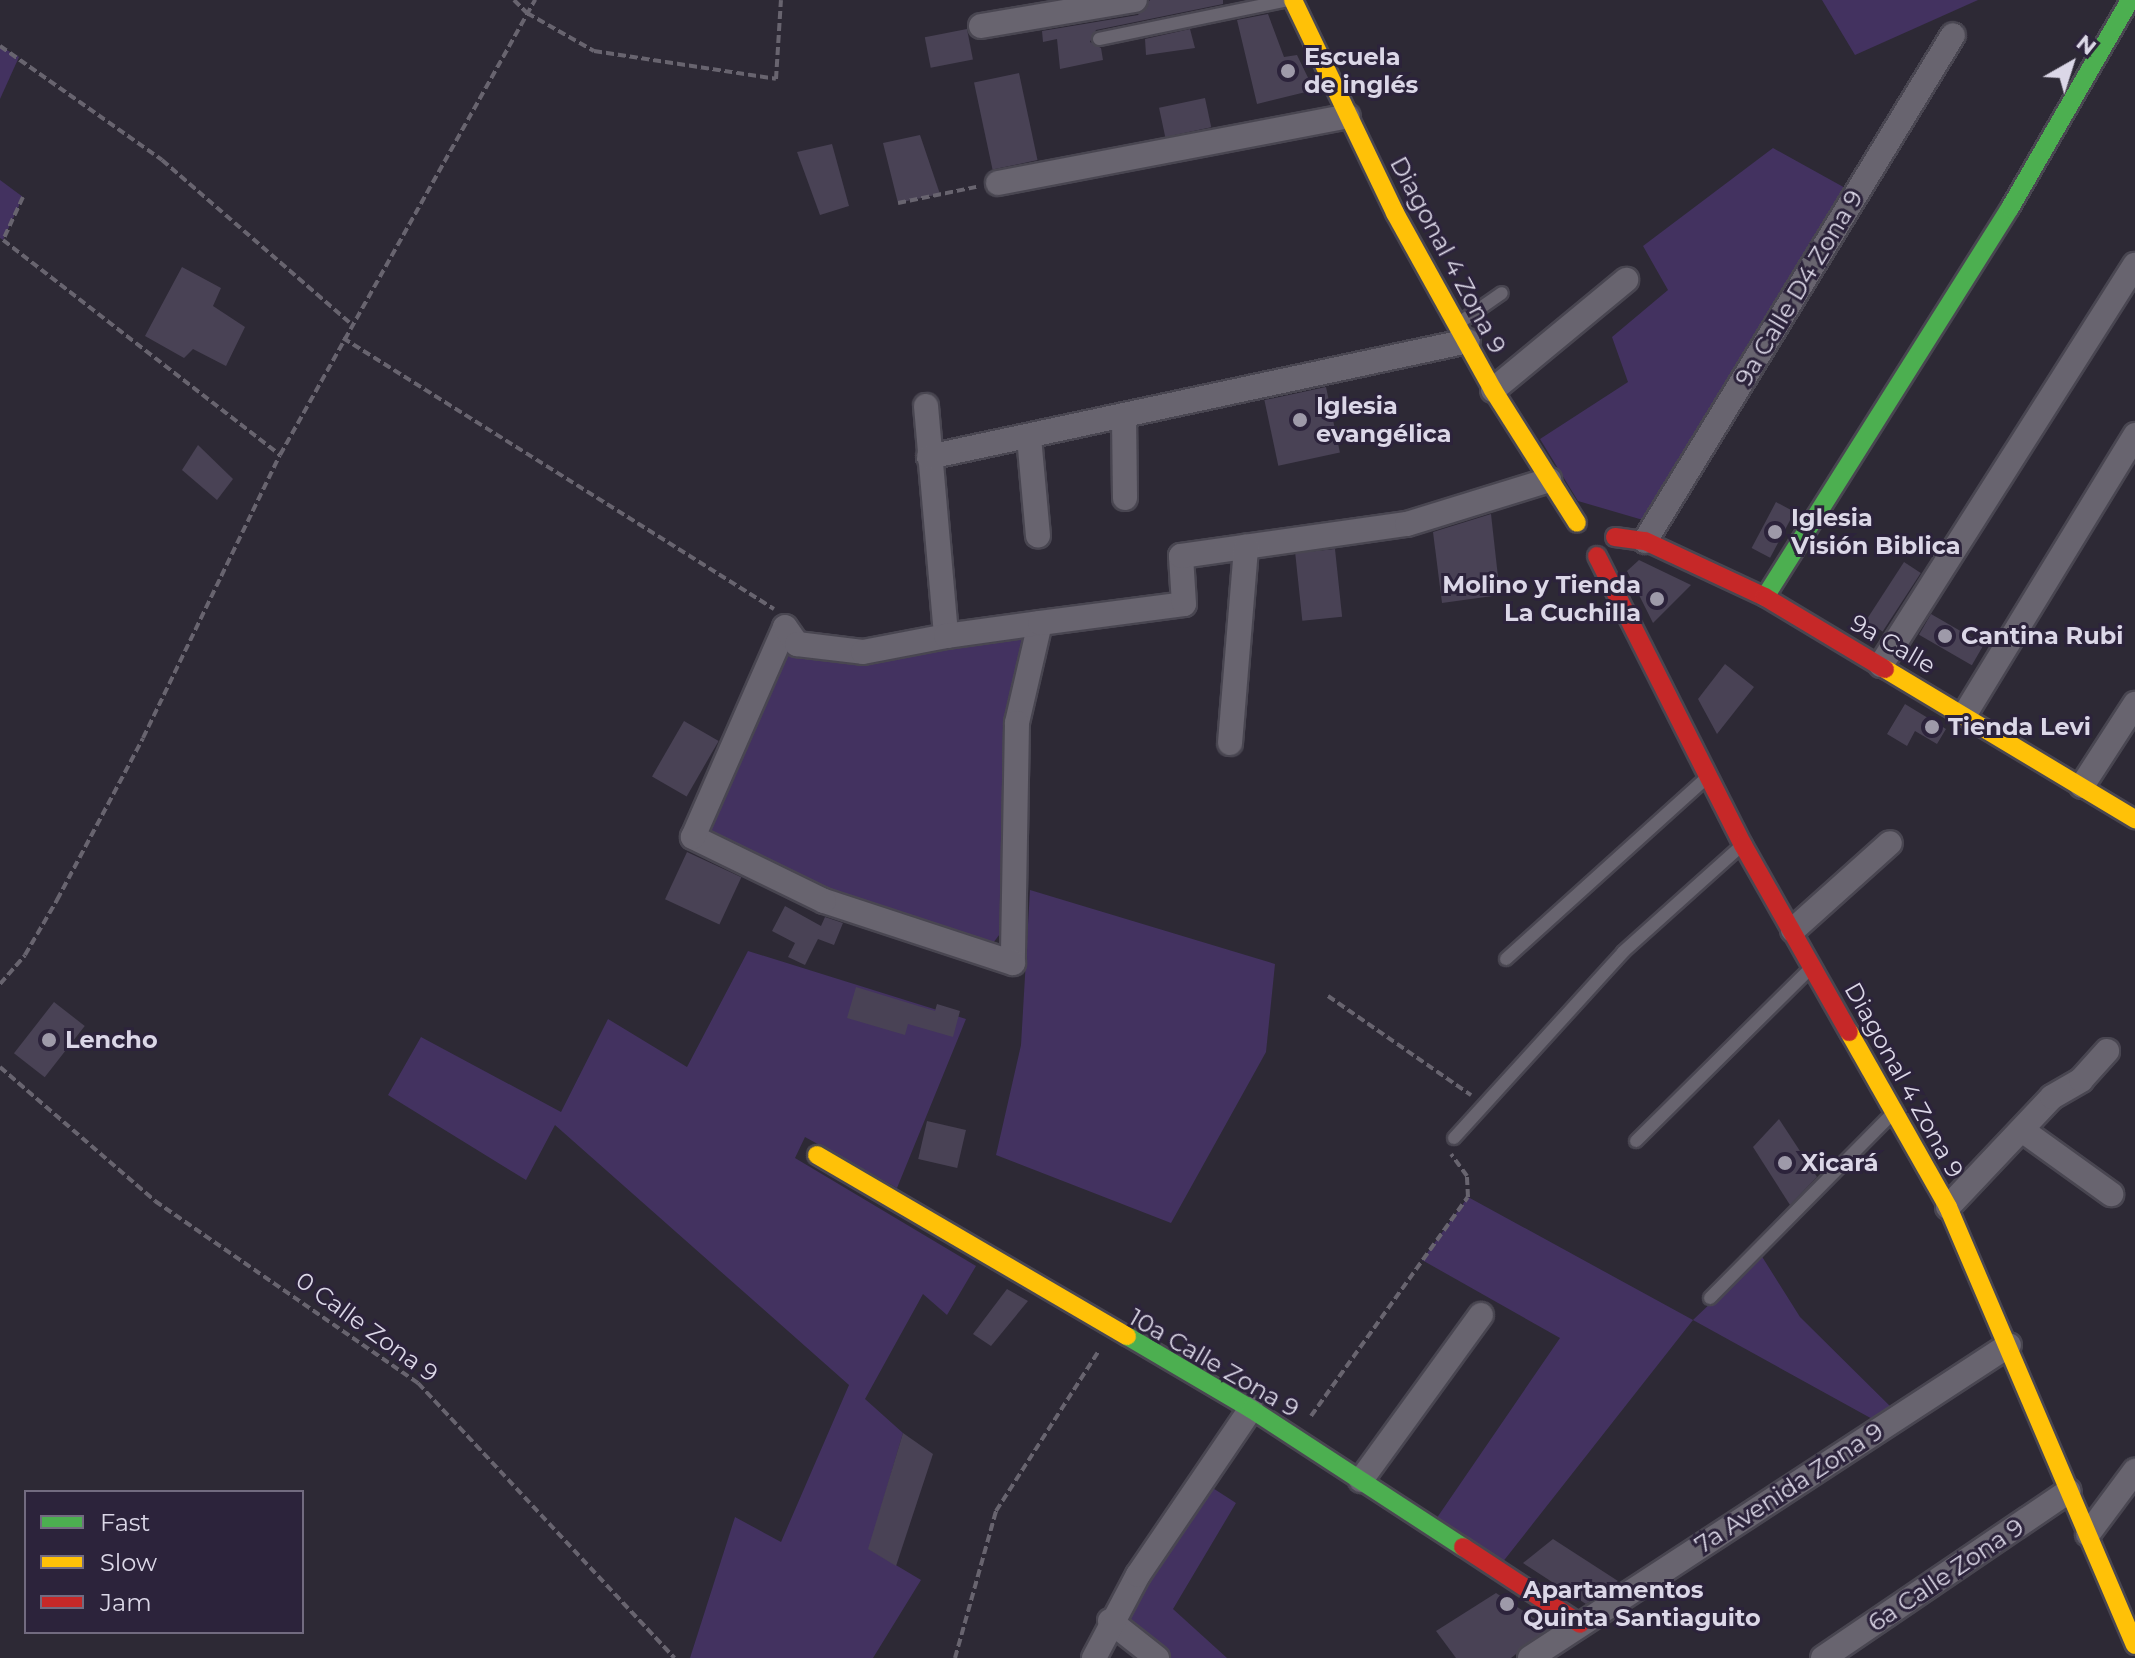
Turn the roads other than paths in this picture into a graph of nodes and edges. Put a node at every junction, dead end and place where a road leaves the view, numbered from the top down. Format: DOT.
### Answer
graph roads {
  1 [pos="1135,0"];
  2 [pos="1291,0"];
  3 [pos="2130,0"];
  4 [pos="981,26"];
  5 [pos="1953,35"];
  6 [pos="1099,39"];
  7 [pos="1348,116"];
  8 [pos="998,183"];
  9 [pos="2135,265"];
  10 [pos="1626,280"];
  11 [pos="1502,293"];
  12 [pos="1463,332"];
  13 [pos="1493,390"];
  14 [pos="926,406"];
  15 [pos="1124,416"];
  16 [pos="2135,435"];
  17 [pos="1029,437"];
  18 [pos="929,457"];
  19 [pos="1549,480"];
  20 [pos="1125,498"];
  21 [pos="1593,519"];
  22 [pos="1038,536"];
  23 [pos="1615,537"];
  24 [pos="1645,541"];
  25 [pos="1246,547"];
  26 [pos="1597,556"];
  27 [pos="1765,597"];
  28 [pos="1040,623"];
  29 [pos="946,636"];
  30 [pos="1881,665"];
  31 [pos="2135,704"];
  32 [pos="1965,714"];
  33 [pos="1230,743"];
  34 [pos="1708,776"];
  35 [pos="2082,786"];
  36 [pos="2135,819"];
  37 [pos="1890,843"];
  38 [pos="1743,845"];
  39 [pos="1793,930"];
  40 [pos="1506,959"];
  41 [pos="1812,967"];
  42 [pos="2107,1051"];
  43 [pos="1896,1110"];
  44 [pos="2022,1130"];
  45 [pos="1454,1138"];
  46 [pos="1636,1141"];
  47 [pos="817,1155"];
  48 [pos="2111,1194"];
  49 [pos="1948,1207"];
  50 [pos="1710,1298"];
  51 [pos="1481,1315"];
  52 [pos="2009,1345"];
  53 [pos="1251,1409"];
  54 [pos="2135,1471"];
  55 [pos="1361,1480"];
  56 [pos="2069,1491"];
  57 [pos="2088,1534"];
  58 [pos="1110,1621"];
  59 [pos="1580,1624"];
  60 [pos="2135,1648"];
  61 [pos="1094,1658"];
  62 [pos="1157,1658"];
  63 [pos="1530,1658"];
  64 [pos="1823,1658"];
  65 [pos="2123,1658"];
  1 -- 4 [label="street"];
  2 -- 6 [label="lane"];
  2 -- 7 [label="street, Diagonal 4 Zona 9"];
  3 -- 27 [label="street"];
  5 -- 24 [label="street, 9a Calle D4 Zona 9"];
  7 -- 8 [label="street"];
  7 -- 12 [label="street, Diagonal 4 Zona 9"];
  9 -- 30 [label="street"];
  10 -- 13 [label="street"];
  11 -- 12 [label="lane"];
  12 -- 13 [label="street, Diagonal 4 Zona 9"];
  12 -- 15 [label="street"];
  13 -- 19 [label="street, Diagonal 4 Zona 9"];
  14 -- 18 [label="street"];
  15 -- 17 [label="street"];
  15 -- 20 [label="street"];
  16 -- 32 [label="street"];
  17 -- 18 [label="street"];
  17 -- 22 [label="street"];
  18 -- 29 [label="street"];
  19 -- 21 [label="street, Diagonal 4 Zona 9"];
  19 -- 25 [label="street"];
  21 -- 23 [label="street, Diagonal 4 Zona 9"];
  21 -- 26 [label="street"];
  23 -- 24 [label="street, 9a Calle"];
  23 -- 26 [label="street"];
  24 -- 27 [label="street, 9a Calle"];
  25 -- 28 [label="street"];
  25 -- 33 [label="street"];
  26 -- 34 [label="street, Diagonal 4 Zona 9"];
  27 -- 30 [label="street, 9a Calle"];
  28 -- 29 [label="street"];
  28 -- 29 [label="street"];
  30 -- 32 [label="street, 9a Calle"];
  31 -- 35 [label="street"];
  32 -- 35 [label="street, 9a Calle"];
  34 -- 38 [label="street, Diagonal 4 Zona 9"];
  34 -- 40 [label="lane"];
  35 -- 36 [label="street, 9a Calle"];
  37 -- 39 [label="street"];
  38 -- 39 [label="street, Diagonal 4 Zona 9"];
  38 -- 45 [label="lane"];
  39 -- 41 [label="street, Diagonal 4 Zona 9"];
  41 -- 43 [label="street, Diagonal 4 Zona 9"];
  41 -- 46 [label="lane"];
  42 -- 44 [label="street"];
  43 -- 49 [label="street, Diagonal 4 Zona 9"];
  43 -- 50 [label="lane"];
  44 -- 48 [label="street"];
  44 -- 49 [label="street"];
  47 -- 53 [label="street, 10a Calle Zona 9"];
  49 -- 52 [label="street, Diagonal 4 Zona 9"];
  51 -- 55 [label="street"];
  52 -- 56 [label="street, Diagonal 4 Zona 9"];
  52 -- 59 [label="street, 7a Avenida Zona 9"];
  53 -- 55 [label="street, 10a Calle Zona 9"];
  53 -- 58 [label="street"];
  54 -- 57 [label="street"];
  55 -- 59 [label="street, 10a Calle Zona 9"];
  56 -- 57 [label="street, Diagonal 4 Zona 9"];
  56 -- 64 [label="street, 6a Calle Zona 9"];
  57 -- 60 [label="street, Diagonal 4 Zona 9"];
  58 -- 61 [label="street"];
  58 -- 62 [label="street"];
  59 -- 63 [label="street, 7a Avenida Zona 9"];
  60 -- 65 [label="lane"];
}
